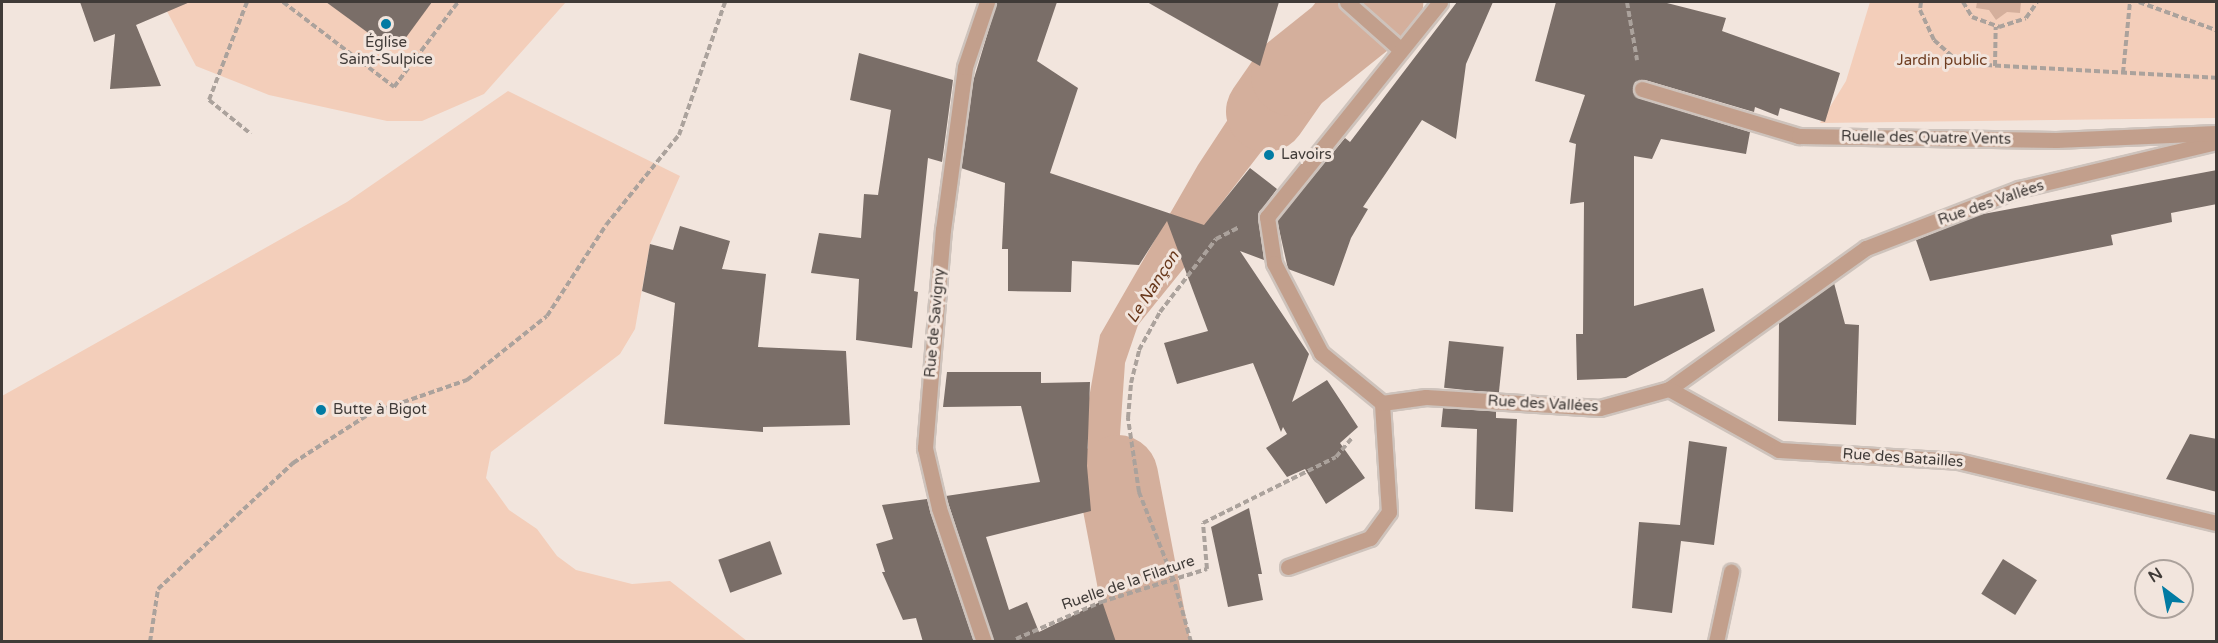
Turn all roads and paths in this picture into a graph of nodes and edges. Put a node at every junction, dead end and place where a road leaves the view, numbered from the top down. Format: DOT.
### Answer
graph roads {
  1 [pos="247,2"];
  2 [pos="283,2"];
  3 [pos="458,2"];
  4 [pos="725,2"];
  5 [pos="987,2"];
  6 [pos="1347,2"];
  7 [pos="1440,2"];
  8 [pos="1627,2"];
  9 [pos="1921,2"];
  10 [pos="1963,2"];
  11 [pos="2037,2"];
  12 [pos="2130,2"];
  13 [pos="2139,2"];
  14 [pos="1996,27"];
  15 [pos="2217,30"];
  16 [pos="1400,49"];
  17 [pos="1995,66"];
  18 [pos="2123,73"];
  19 [pos="2217,78"];
  20 [pos="1642,89"];
  21 [pos="2217,133"];
  22 [pos="251,134"];
  23 [pos="2217,142"];
  24 [pos="1267,216"];
  25 [pos="1670,390"];
  26 [pos="1382,403"];
  27 [pos="2217,524"];
  28 [pos="1288,567"];
  29 [pos="1731,572"];
  30 [pos="1174,581"];
  31 [pos="150,642"];
  32 [pos="984,642"];
  33 [pos="1013,642"];
  34 [pos="1191,642"];
  35 [pos="1716,642"];
  1 -- 22 [label="path"];
  2 -- 3 [label="path"];
  4 -- 31 [label="path"];
  5 -- 32 [label="street, Rue de Savigny"];
  6 -- 16 [label="street"];
  7 -- 16 [label="street"];
  8 -- 20 [label="path"];
  9 -- 17 [label="path"];
  10 -- 14 [label="path"];
  11 -- 14 [label="path"];
  12 -- 18 [label="path"];
  13 -- 15 [label="path"];
  14 -- 17 [label="path"];
  16 -- 24 [label="street"];
  17 -- 18 [label="path"];
  18 -- 19 [label="path"];
  20 -- 21 [label="street, Ruelle des Quatre Vents"];
  23 -- 25 [label="street, Rue des Vallées"];
  24 -- 26 [label="street"];
  24 -- 30 [label="path"];
  25 -- 26 [label="street, Rue des Vallées"];
  25 -- 27 [label="street, Rue des Batailles"];
  26 -- 28 [label="street"];
  26 -- 30 [label="path, Ruelle de la Filature"];
  29 -- 35 [label="street"];
  30 -- 33 [label="path, Ruelle de la Filature"];
  30 -- 34 [label="path"];
}
